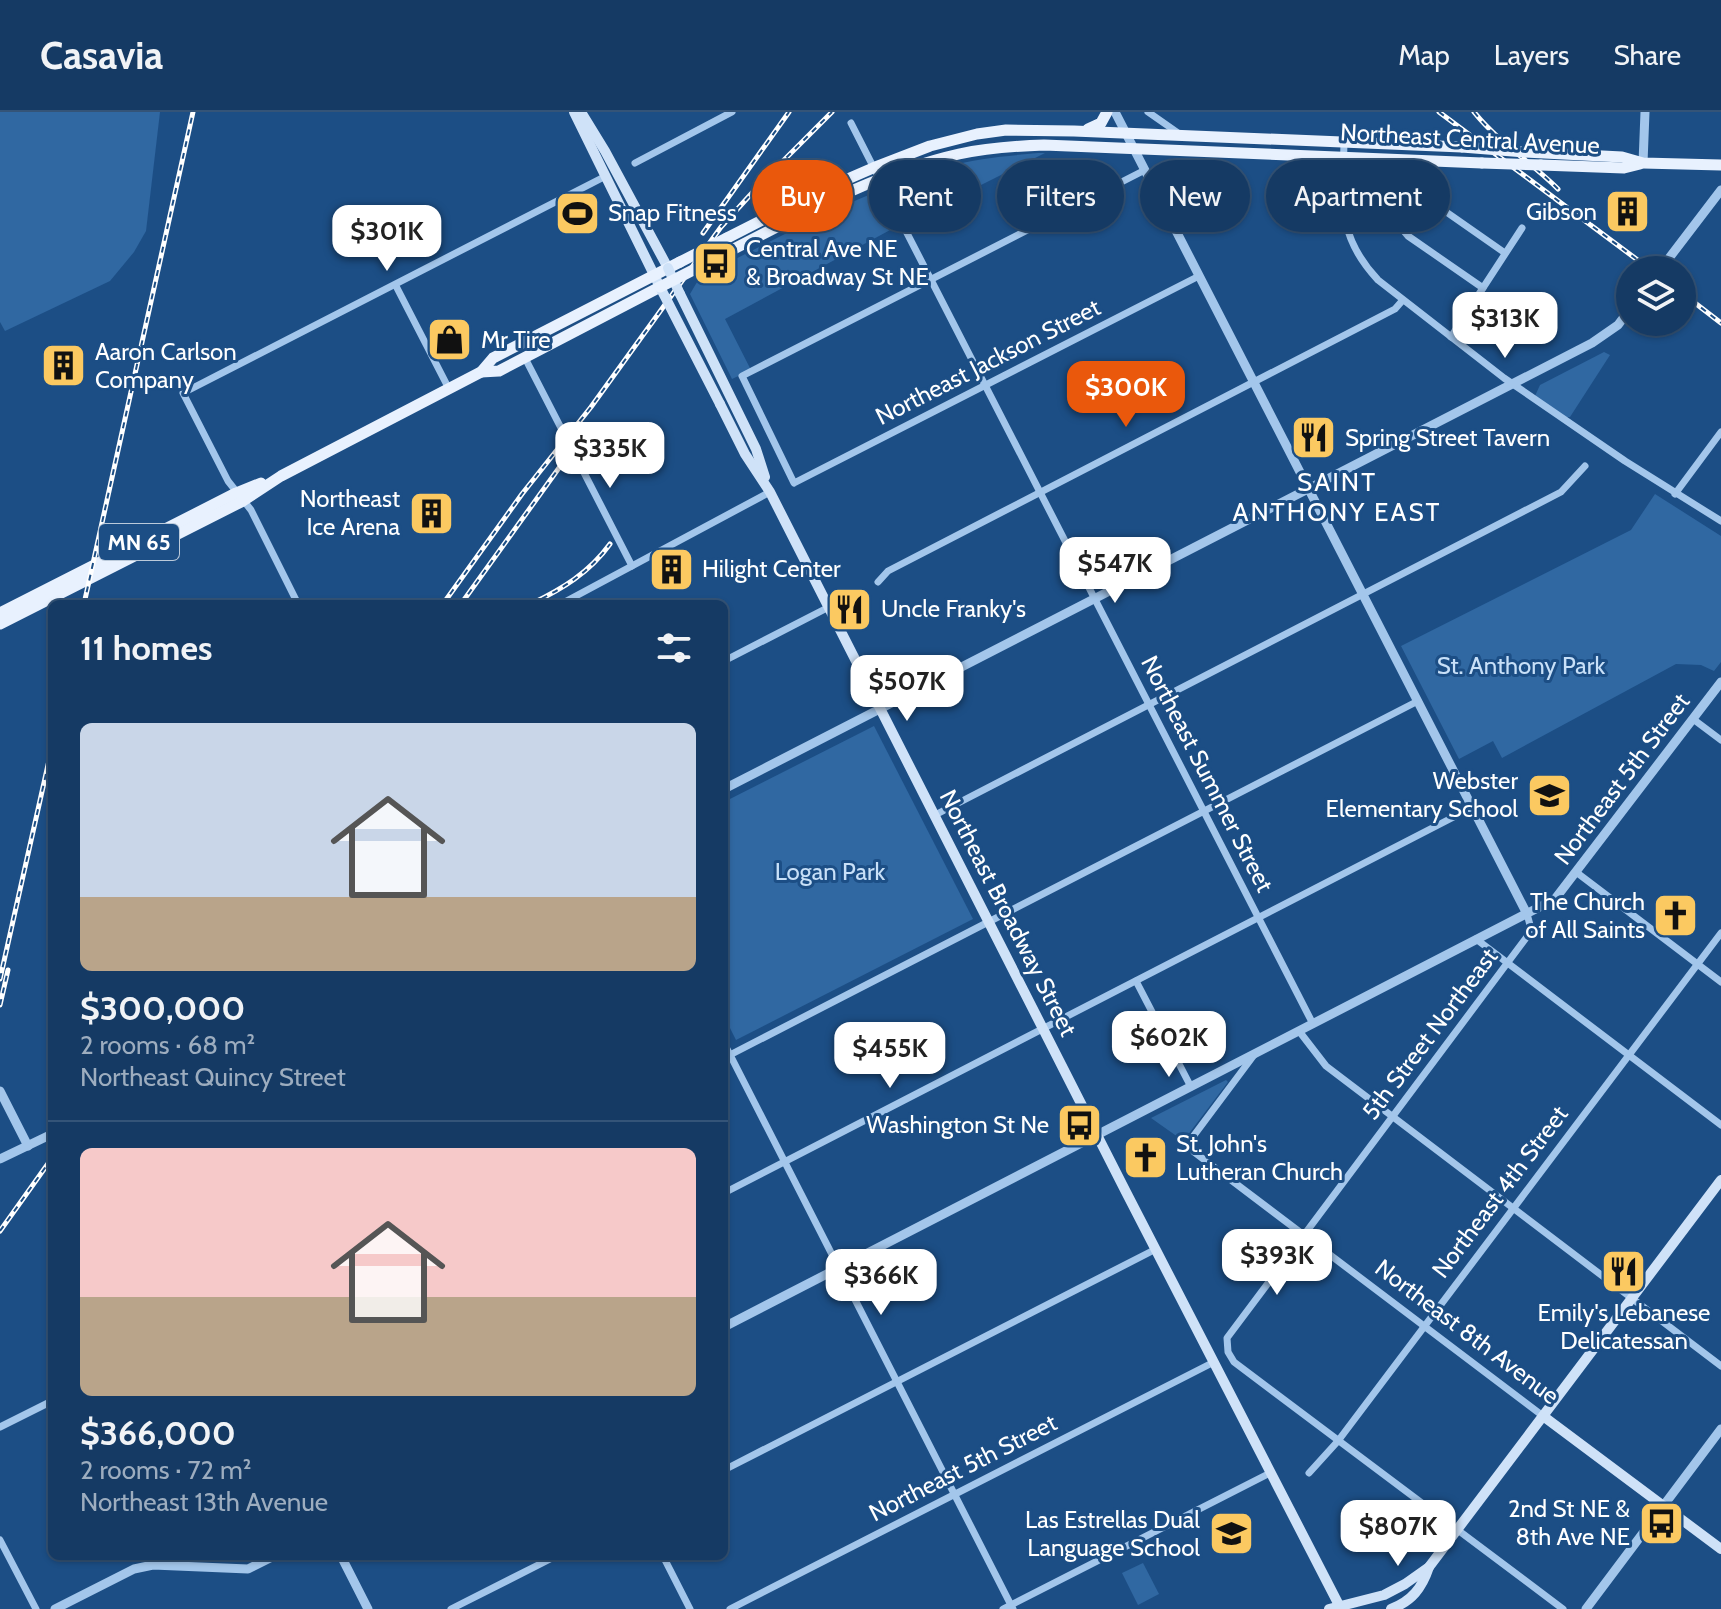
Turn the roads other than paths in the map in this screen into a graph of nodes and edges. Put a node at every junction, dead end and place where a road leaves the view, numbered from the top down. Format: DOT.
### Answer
graph roads {
  1 [pos="574,112"];
  2 [pos="581,112"];
  3 [pos="711,112"];
  4 [pos="732,112"];
  5 [pos="1107,112"];
  6 [pos="1115,112"];
  7 [pos="1148,112"];
  8 [pos="1645,112"];
  9 [pos="715,121"];
  10 [pos="851,123"];
  11 [pos="1074,131"];
  12 [pos="1126,133"];
  13 [pos="1182,136"];
  14 [pos="1344,142"];
  15 [pos="1134,148"];
  16 [pos="1343,156"];
  17 [pos="869,160"];
  18 [pos="894,160"];
  19 [pos="938,160"];
  20 [pos="1140,160"];
  21 [pos="635,163"];
  22 [pos="1643,163"];
  23 [pos="1721,165"];
  24 [pos="869,170"];
  25 [pos="1140,173"];
  26 [pos="604,177"];
  27 [pos="869,185"];
  28 [pos="1721,190"];
  29 [pos="1522,228"];
  30 [pos="907,232"];
  31 [pos="1177,232"];
  32 [pos="1505,253"];
  33 [pos="1671,256"];
  34 [pos="668,268"];
  35 [pos="654,275"];
  36 [pos="1199,276"];
  37 [pos="931,279"];
  38 [pos="673,280"];
  39 [pos="396,286"];
  40 [pos="660,287"];
  41 [pos="1483,288"];
  42 [pos="1402,301"];
  43 [pos="1616,326"];
  44 [pos="1451,337"];
  45 [pos="525,358"];
  46 [pos="481,372"];
  47 [pos="1253,382"];
  48 [pos="1513,384"];
  49 [pos="985,385"];
  50 [pos="449,389"];
  51 [pos="1721,432"];
  52 [pos="1585,466"];
  53 [pos="1309,489"];
  54 [pos="1040,491"];
  55 [pos="770,492"];
  56 [pos="1675,494"];
  57 [pos="240,497"];
  58 [pos="1721,521"];
  59 [pos="632,566"];
  60 [pos="878,582"];
  61 [pos="1364,595"];
  62 [pos="1095,598"];
  63 [pos="295,600"];
  64 [pos="568,600"];
  65 [pos="829,607"];
  66 [pos="0,613"];
  67 [pos="0,624"];
  68 [pos="728,659"];
  69 [pos="1721,682"];
  70 [pos="1418,701"];
  71 [pos="1150,705"];
  72 [pos="880,709"];
  73 [pos="1693,719"];
  74 [pos="1721,740"];
  75 [pos="728,787"];
  76 [pos="1473,807"];
  77 [pos="1204,812"];
  78 [pos="935,815"];
  79 [pos="1576,872"];
  80 [pos="1527,914"];
  81 [pos="1259,919"];
  82 [pos="989,922"];
  83 [pos="1721,933"];
  84 [pos="1476,939"];
  85 [pos="1507,963"];
  86 [pos="1697,965"];
  87 [pos="1136,981"];
  88 [pos="1721,982"];
  89 [pos="1313,1024"];
  90 [pos="1044,1028"];
  91 [pos="1299,1031"];
  92 [pos="1255,1053"];
  93 [pos="728,1056"];
  94 [pos="1629,1056"];
  95 [pos="728,1059"];
  96 [pos="1191,1087"];
  97 [pos="0,1091"];
  98 [pos="1393,1117"];
  99 [pos="1721,1125"];
  100 [pos="1098,1135"];
  101 [pos="48,1136"];
  102 [pos="28,1146"];
  103 [pos="0,1159"];
  104 [pos="785,1162"];
  105 [pos="1721,1180"];
  106 [pos="728,1191"];
  107 [pos="1513,1208"];
  108 [pos="1304,1236"];
  109 [pos="1156,1249"];
  110 [pos="839,1268"];
  111 [pos="1632,1299"];
  112 [pos="728,1325"];
  113 [pos="1424,1325"];
  114 [pos="1214,1362"];
  115 [pos="1721,1366"];
  116 [pos="897,1381"];
  117 [pos="48,1403"];
  118 [pos="1543,1416"];
  119 [pos="0,1427"];
  120 [pos="1721,1429"];
  121 [pos="1338,1441"];
  122 [pos="728,1468"];
  123 [pos="1270,1473"];
  124 [pos="1309,1473"];
  125 [pos="955,1494"];
  126 [pos="1664,1505"];
  127 [pos="1457,1530"];
  128 [pos="0,1540"];
  129 [pos="1721,1549"];
  130 [pos="170,1560"];
  131 [pos="180,1560"];
  132 [pos="266,1560"];
  133 [pos="343,1560"];
  134 [pos="548,1560"];
  135 [pos="665,1560"];
  136 [pos="1429,1567"];
  137 [pos="1414,1596"];
  138 [pos="1009,1608"];
  139 [pos="1337,1608"];
  140 [pos="36,1609"];
  141 [pos="55,1609"];
  142 [pos="368,1609"];
  143 [pos="451,1609"];
  144 [pos="690,1609"];
  145 [pos="730,1609"];
  146 [pos="1391,1609"];
  147 [pos="1404,1609"];
  148 [pos="1563,1609"];
  149 [pos="1586,1609"];
  1 -- 26 [label="main road, Northeast Broadway Street"];
  2 -- 34 [label="main road, Northeast Broadway Street"];
  3 -- 9 [label="street"];
  4 -- 9 [label="street"];
  5 -- 11 [label="main road"];
  6 -- 12 [label="street"];
  7 -- 13 [label="street"];
  8 -- 22 [label="street"];
  9 -- 21 [label="street"];
  10 -- 17 [label="street"];
  11 -- 12 [label="main road, Northeast Central Avenue / MN 65"];
  11 -- 18 [label="main road, Northeast Central Avenue / MN 65"];
  12 -- 13 [label="main road, Northeast Central Avenue / MN 65"];
  12 -- 15 [label="street"];
  13 -- 14 [label="main road, Northeast Central Avenue / MN 65"];
  14 -- 16 [label="street"];
  14 -- 22 [label="main road, Northeast Central Avenue / MN 65, bridge"];
  15 -- 16 [label="main road, Northeast Central Avenue / MN 65"];
  15 -- 19 [label="main road, Northeast Central Avenue / MN 65"];
  15 -- 20 [label="street"];
  16 -- 22 [label="main road, Northeast Central Avenue / MN 65, bridge"];
  16 -- 42 [label="street"];
  22 -- 23 [label="main road, Northeast Central Avenue / MN 65"];
  24 -- 34 [label="main road, Northeast Central Avenue / MN 65, bridge"];
  25 -- 37 [label="street"];
  26 -- 35 [label="main road, Northeast Broadway Street"];
  26 -- 39 [label="street"];
  27 -- 38 [label="main road, Northeast Central Avenue / MN 65, bridge"];
  28 -- 33 [label="street"];
  29 -- 32 [label="street"];
  30 -- 37 [label="street, Northeast Summer Street"];
  31 -- 36 [label="street"];
  32 -- 41 [label="street"];
  32 -- 41 [label="street"];
  34 -- 35 [label="main road, Northeast Central Avenue / MN 65"];
  34 -- 38 [label="main road, Northeast Broadway Street, bridge"];
  35 -- 40 [label="main road, Northeast Broadway Street"];
  35 -- 46 [label="main road, Northeast Central Avenue / MN 65"];
  36 -- 47 [label="street"];
  36 -- 49 [label="street, Northeast Jackson Street"];
  37 -- 49 [label="street, Northeast Summer Street"];
  37 -- 49 [label="street, Northeast Jackson Street"];
  38 -- 40 [label="main road, Northeast Central Avenue / MN 65, bridge"];
  38 -- 55 [label="main road, Northeast Broadway Street, bridge"];
  39 -- 50 [label="street"];
  39 -- 57 [label="street"];
  40 -- 45 [label="main road, Northeast Central Avenue / MN 65"];
  40 -- 55 [label="main road, Northeast Broadway Street, bridge"];
  41 -- 44 [label="street"];
  42 -- 44 [label="street"];
  42 -- 47 [label="street"];
  43 -- 48 [label="street"];
  44 -- 48 [label="street"];
  45 -- 46 [label="main road, Northeast Central Avenue / MN 65"];
  45 -- 59 [label="street"];
  46 -- 50 [label="main road, Northeast Central Avenue / MN 65"];
  47 -- 53 [label="street"];
  47 -- 54 [label="street"];
  48 -- 53 [label="street"];
  48 -- 56 [label="street"];
  49 -- 54 [label="street, Northeast Summer Street"];
  50 -- 57 [label="main road, Northeast Central Avenue / MN 65"];
  51 -- 56 [label="street"];
  52 -- 61 [label="street"];
  53 -- 61 [label="street"];
  53 -- 62 [label="street"];
  54 -- 60 [label="street"];
  54 -- 62 [label="street, Northeast Summer Street"];
  55 -- 59 [label="street"];
  55 -- 65 [label="main road, Northeast Broadway Street"];
  56 -- 58 [label="street"];
  57 -- 63 [label="street"];
  57 -- 66 [label="main road, Northeast Central Avenue / MN 65"];
  57 -- 67 [label="main road, Northeast Central Avenue / MN 65"];
  59 -- 64 [label="street"];
  61 -- 70 [label="street"];
  61 -- 71 [label="street"];
  62 -- 71 [label="street, Northeast Summer Street"];
  62 -- 72 [label="street"];
  65 -- 68 [label="street"];
  65 -- 72 [label="main road, Northeast Broadway Street"];
  69 -- 73 [label="street, Northeast 5th Street"];
  70 -- 76 [label="street"];
  70 -- 77 [label="street"];
  71 -- 77 [label="street, Northeast Summer Street"];
  71 -- 78 [label="street"];
  72 -- 75 [label="street"];
  72 -- 78 [label="main road, Northeast Broadway Street"];
  73 -- 74 [label="street"];
  73 -- 79 [label="street, Northeast 5th Street"];
  76 -- 80 [label="street"];
  76 -- 81 [label="street"];
  77 -- 81 [label="street, Northeast Summer Street"];
  77 -- 82 [label="street"];
  78 -- 82 [label="main road, Northeast Broadway Street"];
  79 -- 80 [label="street, Northeast 5th Street"];
  79 -- 86 [label="street"];
  80 -- 84 [label="street"];
  80 -- 85 [label="street, 5th Street Northeast"];
  81 -- 87 [label="street"];
  81 -- 89 [label="street, Northeast Summer Street"];
  82 -- 90 [label="main road, Northeast Broadway Street"];
  82 -- 93 [label="street"];
  83 -- 86 [label="street, Northeast 4th Street"];
  84 -- 85 [label="street"];
  84 -- 89 [label="street"];
  85 -- 94 [label="street"];
  85 -- 98 [label="street, 5th Street Northeast"];
  86 -- 88 [label="street"];
  86 -- 94 [label="street, Northeast 4th Street"];
  87 -- 90 [label="street"];
  87 -- 96 [label="street"];
  89 -- 91 [label="street"];
  90 -- 100 [label="main road, Northeast Broadway Street"];
  90 -- 104 [label="street"];
  91 -- 92 [label="street"];
  91 -- 98 [label="street"];
  92 -- 96 [label="street"];
  92 -- 108 [label="street, Northeast 8th Avenue"];
  94 -- 99 [label="street"];
  94 -- 107 [label="street, Northeast 4th Street"];
  95 -- 104 [label="street"];
  96 -- 100 [label="street"];
  97 -- 102 [label="street"];
  98 -- 107 [label="street"];
  98 -- 108 [label="street, 5th Street Northeast"];
  100 -- 109 [label="main road, Northeast Broadway Street"];
  100 -- 110 [label="street"];
  101 -- 102 [label="street"];
  102 -- 103 [label="street"];
  104 -- 106 [label="street"];
  104 -- 110 [label="street"];
  105 -- 111 [label="main road"];
  107 -- 111 [label="street"];
  107 -- 113 [label="street, Northeast 4th Street"];
  108 -- 113 [label="street, Northeast 8th Avenue"];
  108 -- 121 [label="street, 5th Street Northeast"];
  109 -- 114 [label="main road, Northeast Broadway Street"];
  109 -- 116 [label="street"];
  110 -- 112 [label="street"];
  110 -- 116 [label="street"];
  111 -- 115 [label="street"];
  111 -- 118 [label="main road"];
  113 -- 118 [label="street, Northeast 8th Avenue"];
  113 -- 121 [label="street, Northeast 4th Street"];
  114 -- 123 [label="main road, Northeast Broadway Street"];
  114 -- 125 [label="street, Northeast 5th Street"];
  116 -- 122 [label="street"];
  116 -- 125 [label="street"];
  117 -- 119 [label="street"];
  118 -- 126 [label="main road, Northeast 8th Avenue"];
  118 -- 127 [label="main road"];
  120 -- 126 [label="street"];
  121 -- 124 [label="street, Northeast 4th Street"];
  121 -- 127 [label="street"];
  123 -- 138 [label="street"];
  123 -- 139 [label="main road, Northeast Broadway Street"];
  125 -- 138 [label="street"];
  125 -- 145 [label="street, Northeast 5th Street"];
  126 -- 129 [label="main road, Northeast 8th Avenue"];
  126 -- 149 [label="street"];
  127 -- 136 [label="main road"];
  127 -- 148 [label="street"];
  128 -- 140 [label="street"];
  130 -- 141 [label="street"];
  131 -- 132 [label="street"];
  133 -- 142 [label="street"];
  134 -- 143 [label="street"];
  135 -- 144 [label="street"];
  136 -- 137 [label="main road"];
  136 -- 139 [label="main road"];
  137 -- 146 [label="main road"];
  137 -- 147 [label="main road"];
}
